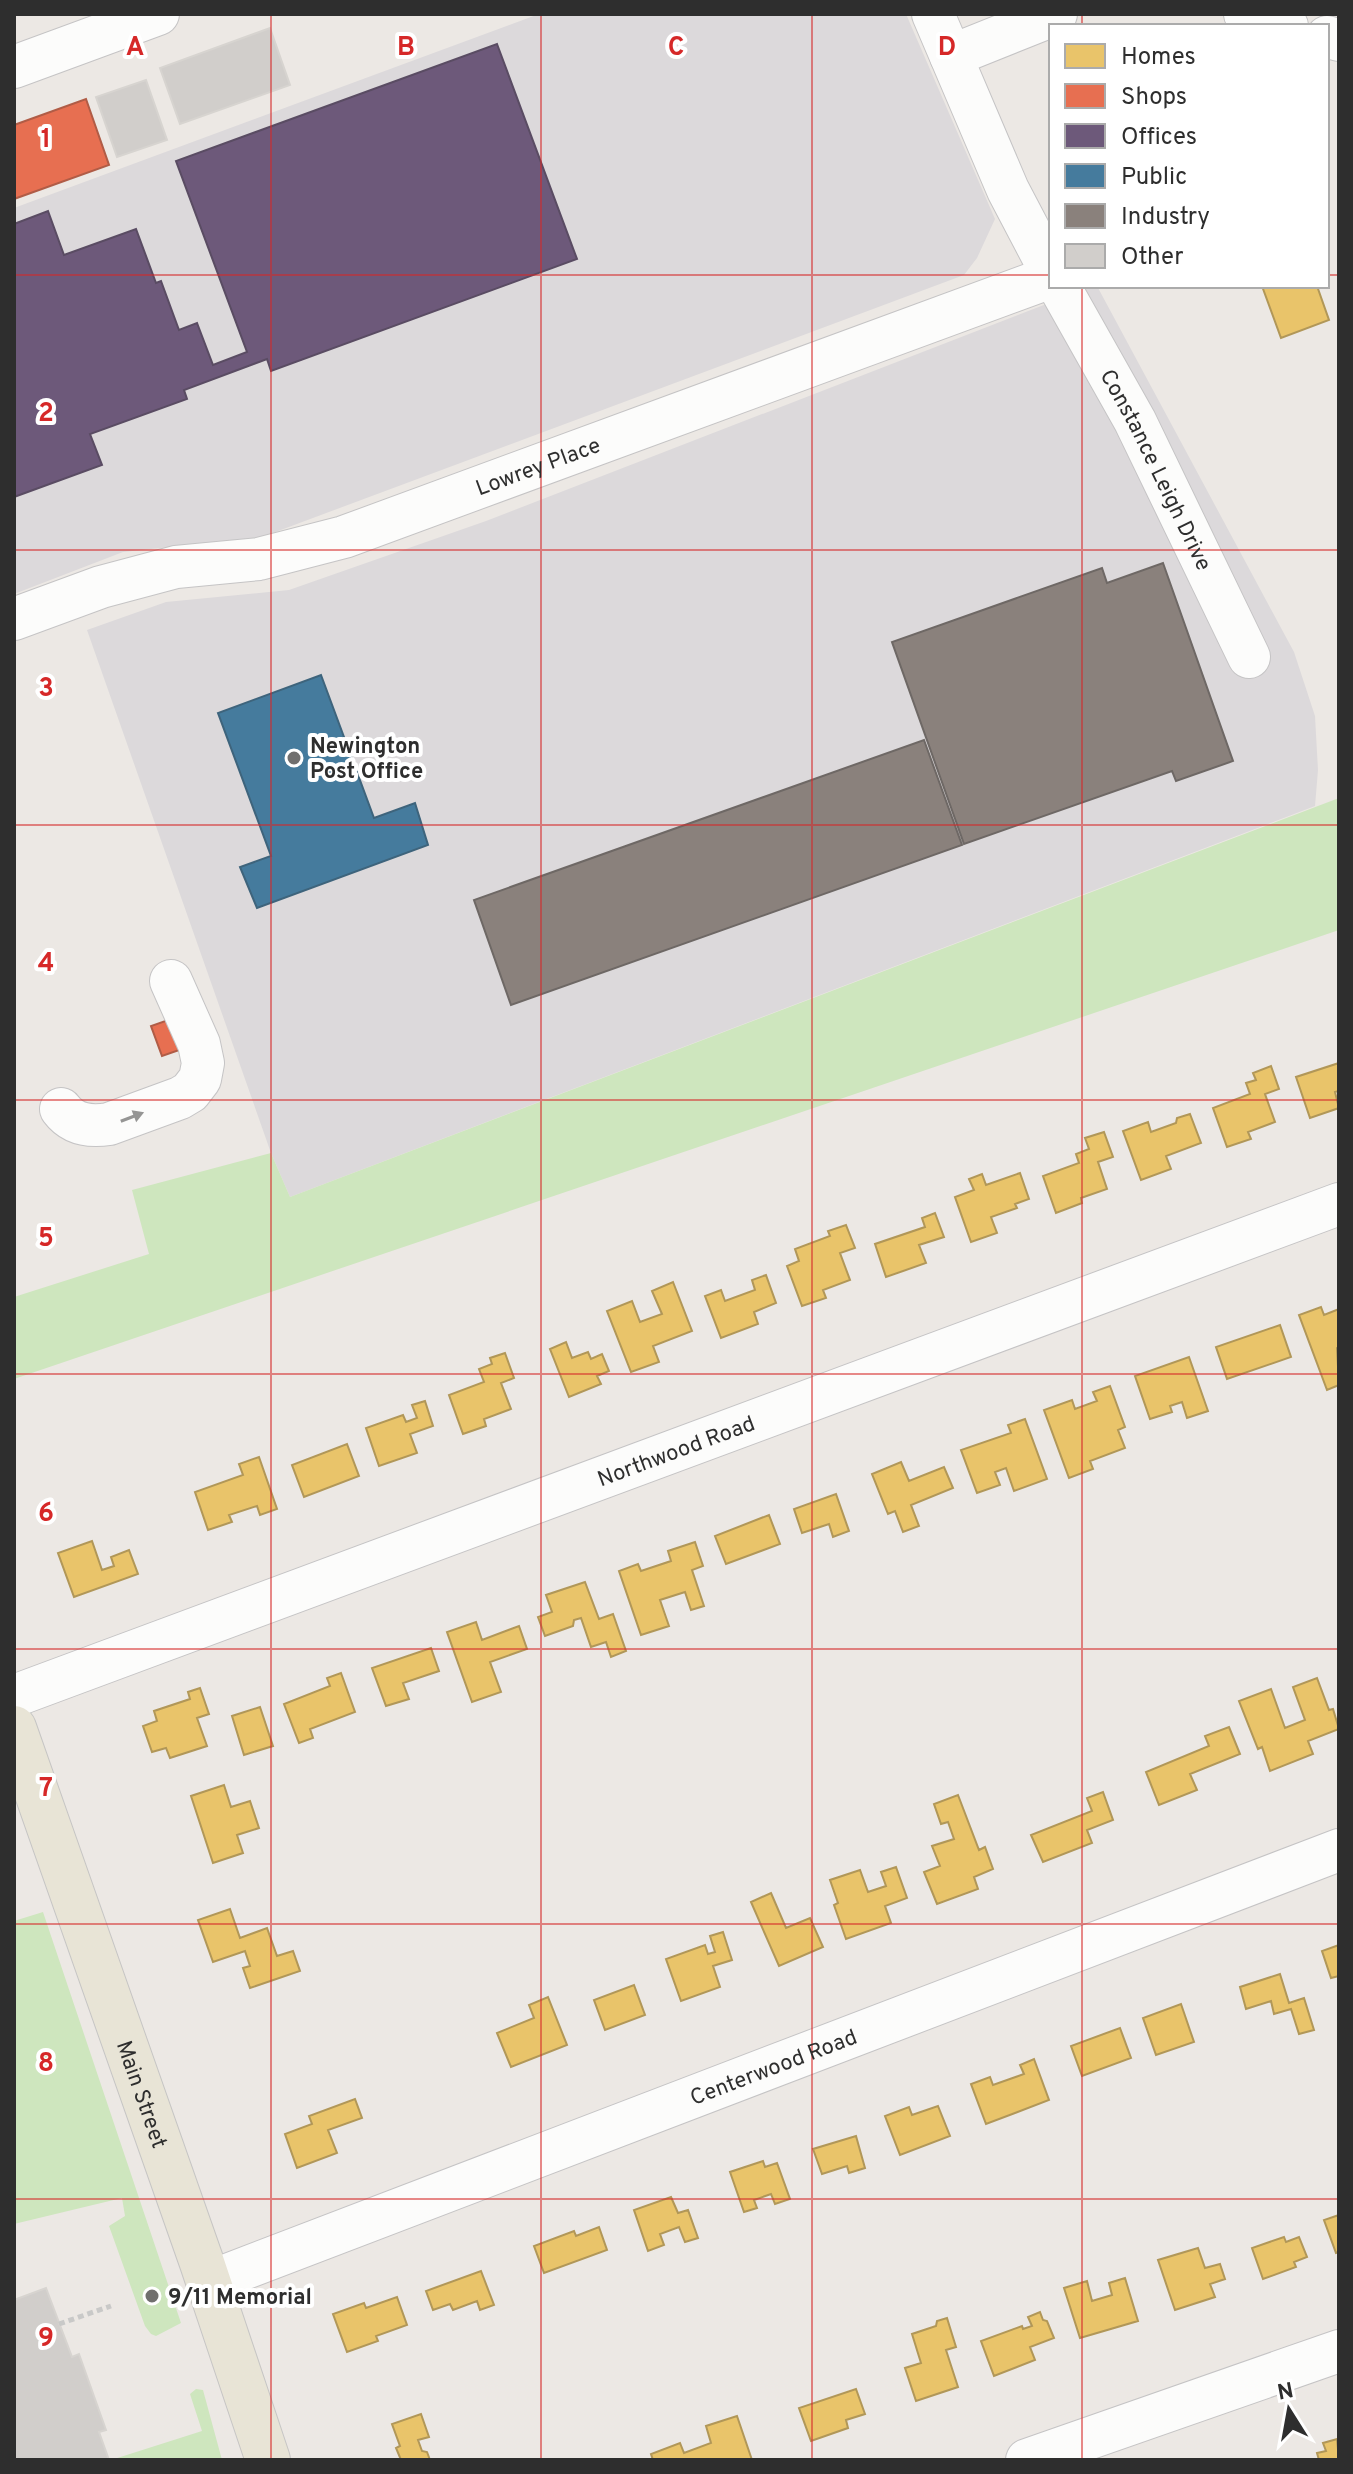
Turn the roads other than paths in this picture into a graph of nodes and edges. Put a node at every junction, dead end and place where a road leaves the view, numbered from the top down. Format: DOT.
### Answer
graph roads {
  1 [pos="158,14"];
  2 [pos="933,14"];
  3 [pos="1056,14"];
  4 [pos="1245,14"];
  5 [pos="1280,24"];
  6 [pos="951,56"];
  7 [pos="14,67"];
  8 [pos="1049,270"];
  9 [pos="1049,275"];
  10 [pos="1060,288"];
  11 [pos="14,619"];
  12 [pos="1249,657"];
  13 [pos="171,981"];
  14 [pos="61,1109"];
  15 [pos="1339,1204"];
  16 [pos="14,1696"];
  17 [pos="14,1728"];
  18 [pos="1339,1850"];
  19 [pos="209,2282"];
  20 [pos="1339,2351"];
  21 [pos="268,2460"];
  22 [pos="1027,2460"];
  1 -- 7 [label="street"];
  2 -- 6 [label="street"];
  3 -- 6 [label="street"];
  4 -- 5 [label="street"];
  6 -- 8 [label="street"];
  9 -- 11 [label="street, Lowrey Place"];
  10 -- 12 [label="street, Constance Leigh Drive"];
  14 -- 13 [label="street, one-way"];
  15 -- 16 [label="street, Northwood Road"];
  17 -- 19 [label="main road, Main Street"];
  18 -- 19 [label="street, Centerwood Road"];
  19 -- 21 [label="main road, Main Street"];
  20 -- 22 [label="street"];
}
